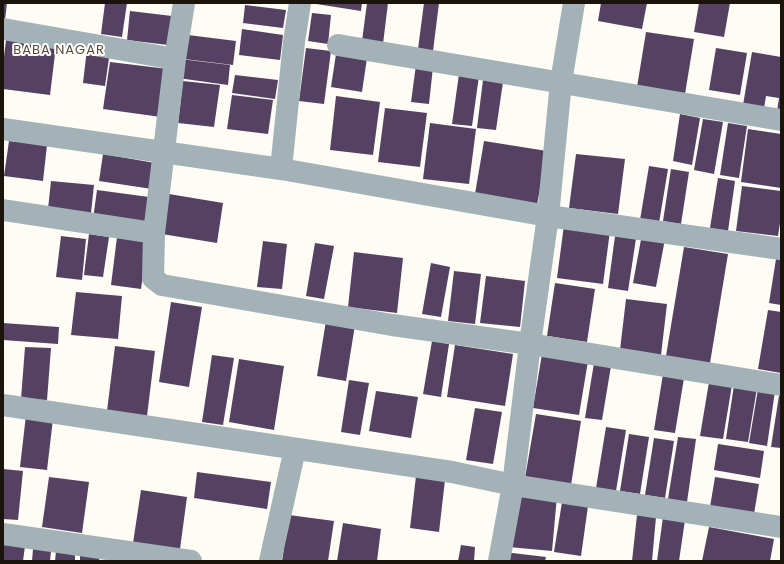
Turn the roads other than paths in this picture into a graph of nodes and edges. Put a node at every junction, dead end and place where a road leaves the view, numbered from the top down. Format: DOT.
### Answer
graph roads {
  1 [pos="184,3"];
  2 [pos="300,3"];
  3 [pos="574,3"];
  4 [pos="3,28"];
  5 [pos="338,45"];
  6 [pos="175,59"];
  7 [pos="561,82"];
  8 [pos="781,120"];
  9 [pos="3,129"];
  10 [pos="163,152"];
  11 [pos="281,169"];
  12 [pos="3,210"];
  13 [pos="548,216"];
  14 [pos="154,233"];
  15 [pos="781,249"];
  16 [pos="530,344"];
  17 [pos="781,385"];
  18 [pos="3,405"];
  19 [pos="295,449"];
  20 [pos="512,485"];
  21 [pos="781,527"];
  22 [pos="3,534"];
  23 [pos="191,561"];
  24 [pos="270,561"];
  25 [pos="499,561"];
  1 -- 6 [label="street"];
  2 -- 11 [label="street"];
  3 -- 7 [label="street"];
  4 -- 6 [label="street"];
  5 -- 7 [label="street"];
  6 -- 10 [label="street"];
  7 -- 8 [label="street"];
  7 -- 13 [label="street"];
  9 -- 10 [label="street"];
  10 -- 11 [label="street"];
  10 -- 14 [label="street"];
  11 -- 13 [label="street"];
  12 -- 14 [label="street"];
  13 -- 15 [label="street"];
  13 -- 16 [label="street"];
  14 -- 16 [label="street"];
  16 -- 17 [label="street"];
  16 -- 20 [label="street"];
  18 -- 19 [label="street"];
  19 -- 20 [label="street"];
  19 -- 24 [label="street"];
  20 -- 21 [label="street"];
  20 -- 25 [label="street"];
  22 -- 23 [label="street"];
}
